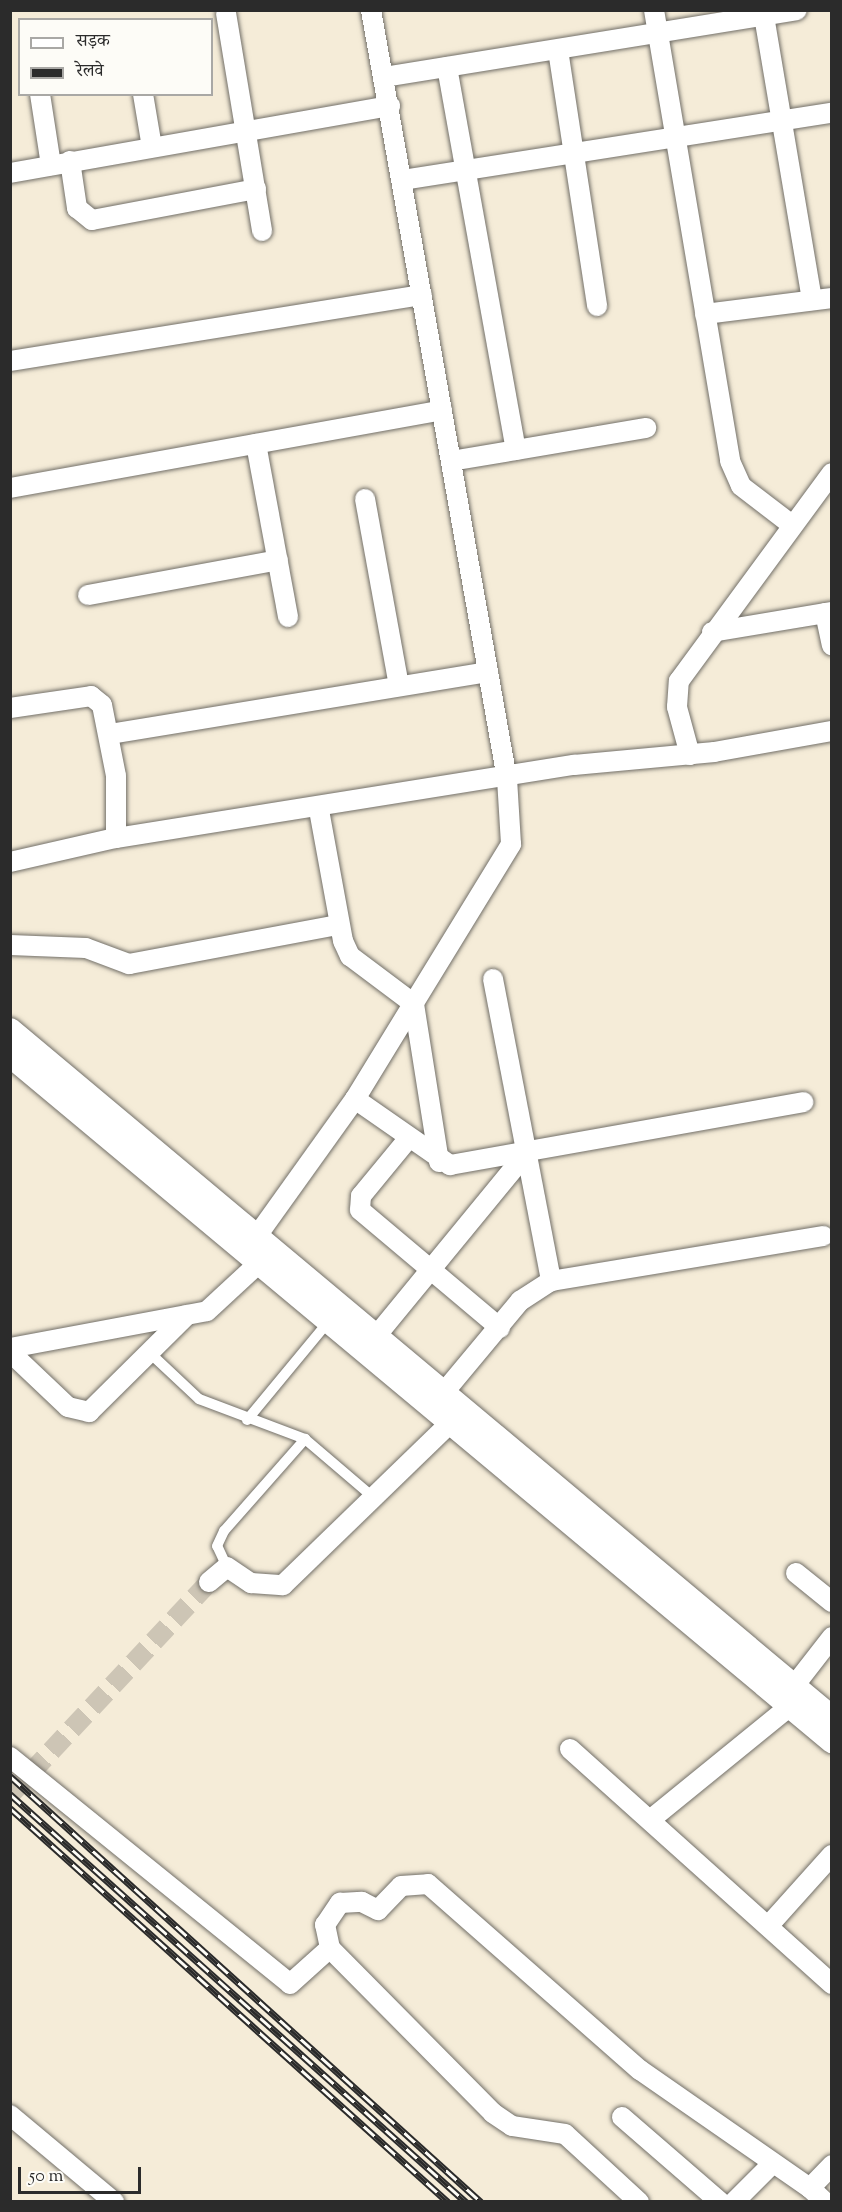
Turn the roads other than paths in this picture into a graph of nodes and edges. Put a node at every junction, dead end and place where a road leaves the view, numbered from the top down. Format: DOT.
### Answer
graph roads {
  1 [pos="371,10"];
  2 [pos="654,10"];
  3 [pos="797,10"];
  4 [pos="226,14"];
  5 [pos="764,16"];
  6 [pos="659,34"];
  7 [pos="558,50"];
  8 [pos="447,67"];
  9 [pos="384,78"];
  10 [pos="41,96"];
  11 [pos="143,96"];
  12 [pos="390,106"];
  13 [pos="831,113"];
  14 [pos="782,121"];
  15 [pos="248,129"];
  16 [pos="675,137"];
  17 [pos="152,147"];
  18 [pos="574,152"];
  19 [pos="61,163"];
  20 [pos="464,169"];
  21 [pos="10,173"];
  22 [pos="402,180"];
  23 [pos="256,189"];
  24 [pos="262,231"];
  25 [pos="422,295"];
  26 [pos="831,298"];
  27 [pos="812,300"];
  28 [pos="597,306"];
  29 [pos="705,314"];
  30 [pos="10,361"];
  31 [pos="442,410"];
  32 [pos="646,428"];
  33 [pos="256,444"];
  34 [pos="516,450"];
  35 [pos="451,461"];
  36 [pos="831,473"];
  37 [pos="10,488"];
  38 [pos="365,499"];
  39 [pos="831,499"];
  40 [pos="809,503"];
  41 [pos="792,525"];
  42 [pos="278,560"];
  43 [pos="88,595"];
  44 [pos="828,612"];
  45 [pos="288,617"];
  46 [pos="712,632"];
  47 [pos="831,645"];
  48 [pos="488,672"];
  49 [pos="399,686"];
  50 [pos="10,708"];
  51 [pos="831,731"];
  52 [pos="110,735"];
  53 [pos="690,755"];
  54 [pos="507,779"];
  55 [pos="319,810"];
  56 [pos="116,838"];
  57 [pos="10,862"];
  58 [pos="338,925"];
  59 [pos="11,940"];
  60 [pos="493,979"];
  61 [pos="414,1004"];
  62 [pos="10,1030"];
  63 [pos="10,1055"];
  64 [pos="354,1099"];
  65 [pos="802,1102"];
  66 [pos="408,1139"];
  67 [pos="525,1155"];
  68 [pos="439,1162"];
  69 [pos="823,1236"];
  70 [pos="252,1252"];
  71 [pos="430,1271"];
  72 [pos="551,1281"];
  73 [pos="187,1315"];
  74 [pos="329,1321"];
  75 [pos="500,1328"];
  76 [pos="377,1335"];
  77 [pos="10,1350"];
  78 [pos="151,1354"];
  79 [pos="439,1398"];
  80 [pos="247,1420"];
  81 [pos="452,1421"];
  82 [pos="305,1439"];
  83 [pos="373,1497"];
  84 [pos="227,1567"];
  85 [pos="796,1573"];
  86 [pos="209,1582"];
  87 [pos="831,1602"];
  88 [pos="831,1637"];
  89 [pos="792,1696"];
  90 [pos="831,1718"];
  91 [pos="831,1741"];
  92 [pos="570,1749"];
  93 [pos="10,1757"];
  94 [pos="650,1820"];
  95 [pos="831,1855"];
  96 [pos="770,1924"];
  97 [pos="330,1947"];
  98 [pos="831,1984"];
  99 [pos="10,2115"];
  100 [pos="622,2117"];
  101 [pos="771,2165"];
  102 [pos="831,2165"];
  103 [pos="810,2188"];
  104 [pos="114,2202"];
  105 [pos="639,2202"];
  106 [pos="720,2202"];
  107 [pos="734,2202"];
  108 [pos="825,2202"];
  1 -- 9 [label="street"];
  2 -- 6 [label="street"];
  3 -- 5 [label="street"];
  4 -- 15 [label="street"];
  5 -- 6 [label="street"];
  5 -- 14 [label="street"];
  6 -- 7 [label="street"];
  6 -- 16 [label="street"];
  7 -- 8 [label="street"];
  7 -- 18 [label="street"];
  8 -- 9 [label="street"];
  8 -- 20 [label="street"];
  9 -- 12 [label="street"];
  10 -- 19 [label="street"];
  11 -- 17 [label="street"];
  12 -- 15 [label="street"];
  12 -- 22 [label="street"];
  13 -- 14 [label="street"];
  14 -- 16 [label="street"];
  14 -- 27 [label="street"];
  15 -- 17 [label="street"];
  15 -- 23 [label="street"];
  16 -- 18 [label="street"];
  16 -- 29 [label="street"];
  17 -- 19 [label="street"];
  18 -- 20 [label="street"];
  18 -- 28 [label="street"];
  19 -- 21 [label="street"];
  19 -- 23 [label="street"];
  20 -- 22 [label="street"];
  20 -- 34 [label="street"];
  22 -- 25 [label="street"];
  23 -- 24 [label="street"];
  25 -- 30 [label="street"];
  25 -- 31 [label="street"];
  26 -- 27 [label="street"];
  27 -- 29 [label="street"];
  29 -- 41 [label="street"];
  31 -- 33 [label="street"];
  31 -- 35 [label="street"];
  32 -- 34 [label="street"];
  33 -- 37 [label="street"];
  33 -- 42 [label="street"];
  34 -- 35 [label="street"];
  35 -- 48 [label="street"];
  36 -- 40 [label="street"];
  38 -- 49 [label="street"];
  39 -- 40 [label="street"];
  40 -- 41 [label="street"];
  41 -- 46 [label="street"];
  42 -- 43 [label="street"];
  42 -- 45 [label="street"];
  44 -- 46 [label="street"];
  44 -- 47 [label="street"];
  46 -- 53 [label="street"];
  48 -- 49 [label="street"];
  48 -- 54 [label="street"];
  49 -- 52 [label="street"];
  50 -- 52 [label="street"];
  51 -- 53 [label="street"];
  52 -- 56 [label="street"];
  53 -- 54 [label="street"];
  54 -- 55 [label="street"];
  54 -- 61 [label="street"];
  55 -- 56 [label="street"];
  55 -- 58 [label="street"];
  56 -- 57 [label="street"];
  58 -- 59 [label="street"];
  58 -- 61 [label="street"];
  60 -- 67 [label="street"];
  61 -- 64 [label="street"];
  61 -- 68 [label="street"];
  62 -- 70 [label="street"];
  63 -- 70 [label="street"];
  64 -- 66 [label="street"];
  64 -- 70 [label="street"];
  65 -- 67 [label="street"];
  66 -- 68 [label="street"];
  66 -- 71 [label="street"];
  67 -- 68 [label="street"];
  67 -- 71 [label="street"];
  67 -- 72 [label="street"];
  69 -- 72 [label="street"];
  70 -- 73 [label="street"];
  70 -- 74 [label="street"];
  70 -- 76 [label="street"];
  71 -- 75 [label="street"];
  71 -- 76 [label="street"];
  72 -- 75 [label="street"];
  73 -- 77 [label="street"];
  73 -- 78 [label="street"];
  74 -- 79 [label="street"];
  74 -- 80 [label="lane"];
  75 -- 79 [label="street"];
  76 -- 79 [label="street"];
  77 -- 78 [label="street"];
  78 -- 80 [label="lane"];
  79 -- 81 [label="street"];
  79 -- 89 [label="street"];
  80 -- 82 [label="lane"];
  81 -- 83 [label="street"];
  81 -- 89 [label="street"];
  82 -- 83 [label="lane"];
  82 -- 84 [label="lane"];
  83 -- 84 [label="street"];
  84 -- 86 [label="street"];
  85 -- 87 [label="street"];
  88 -- 89 [label="street"];
  89 -- 90 [label="street"];
  89 -- 91 [label="street"];
  89 -- 94 [label="street"];
  92 -- 94 [label="street"];
  93 -- 97 [label="street"];
  94 -- 96 [label="street"];
  95 -- 96 [label="street"];
  96 -- 98 [label="street"];
  97 -- 101 [label="street"];
  97 -- 105 [label="street"];
  99 -- 104 [label="street"];
  100 -- 106 [label="street"];
  101 -- 103 [label="street"];
  101 -- 107 [label="street"];
  102 -- 103 [label="street"];
  103 -- 108 [label="street"];
}
